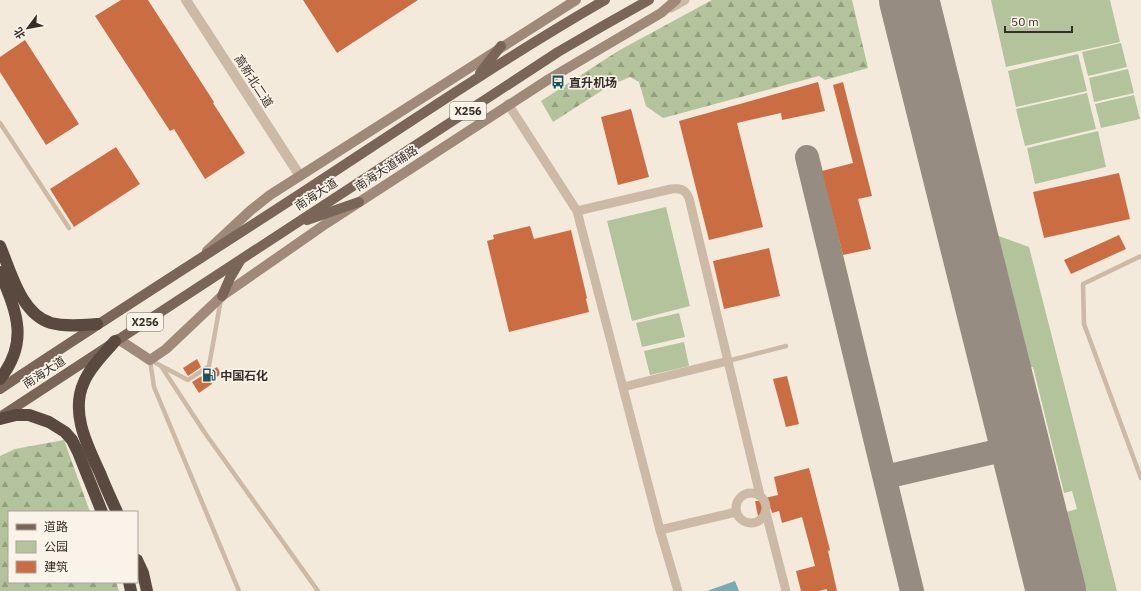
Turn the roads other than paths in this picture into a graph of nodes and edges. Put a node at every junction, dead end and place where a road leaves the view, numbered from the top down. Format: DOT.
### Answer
graph roads {
  1 [pos="186,0"];
  2 [pos="576,0"];
  3 [pos="605,0"];
  4 [pos="649,0"];
  5 [pos="676,0"];
  6 [pos="685,0"];
  7 [pos="661,13"];
  8 [pos="501,46"];
  9 [pos="475,79"];
  10 [pos="508,104"];
  11 [pos="0,123"];
  12 [pos="300,176"];
  13 [pos="359,202"];
  14 [pos="577,211"];
  15 [pos="290,226"];
  16 [pos="68,228"];
  17 [pos="0,246"];
  18 [pos="1141,256"];
  19 [pos="242,258"];
  20 [pos="187,267"];
  21 [pos="0,272"];
  22 [pos="222,296"];
  23 [pos="97,324"];
  24 [pos="116,340"];
  25 [pos="786,346"];
  26 [pos="150,360"];
  27 [pos="728,361"];
  28 [pos="161,366"];
  29 [pos="0,379"];
  30 [pos="623,387"];
  31 [pos="0,389"];
  32 [pos="0,418"];
  33 [pos="1141,478"];
  34 [pos="760,495"];
  35 [pos="102,511"];
  36 [pos="117,511"];
  37 [pos="736,512"];
  38 [pos="766,513"];
  39 [pos="660,530"];
  40 [pos="138,562"];
  41 [pos="147,591"];
  42 [pos="239,591"];
  43 [pos="318,591"];
  44 [pos="678,591"];
  45 [pos="786,591"];
  1 -- 12 [label="street, 高新北二道"];
  2 -- 8 [label="main road"];
  3 -- 9 [label="main road, 南海大道 / X256"];
  4 -- 15 [label="main road, 南海大道 / X256"];
  5 -- 7 [label="main road"];
  6 -- 7 [label="street, 南海大道辅路"];
  7 -- 10 [label="main road, 南海大道辅路"];
  8 -- 9 [label="main road"];
  8 -- 12 [label="main road"];
  9 -- 20 [label="main road, 南海大道 / X256"];
  10 -- 13 [label="main road, 南海大道辅路"];
  10 -- 14 [label="street"];
  11 -- 16 [label="lane"];
  12 -- 20 [label="main road"];
  13 -- 15 [label="main road"];
  13 -- 22 [label="main road, 南海大道辅路"];
  14 -- 27 [label="street"];
  14 -- 30 [label="street"];
  15 -- 19 [label="main road, 南海大道 / X256"];
  17 -- 23 [label="highway"];
  18 -- 33 [label="lane"];
  19 -- 22 [label="main road"];
  19 -- 24 [label="main road, 南海大道 / X256"];
  20 -- 23 [label="main road, 南海大道 / X256"];
  21 -- 29 [label="highway"];
  22 -- 26 [label="main road, 南海大道辅路"];
  22 -- 28 [label="lane"];
  23 -- 31 [label="main road, 南海大道 / X256"];
  24 -- 26 [label="main road"];
  24 -- 32 [label="main road, 南海大道 / X256"];
  24 -- 36 [label="highway"];
  25 -- 27 [label="lane"];
  26 -- 28 [label="lane"];
  26 -- 42 [label="lane"];
  27 -- 30 [label="street"];
  27 -- 34 [label="street"];
  28 -- 43 [label="lane"];
  30 -- 39 [label="street"];
  32 -- 35 [label="highway"];
  34 -- 37 [label="street"];
  34 -- 38 [label="street"];
  37 -- 38 [label="street"];
  37 -- 39 [label="street"];
  38 -- 45 [label="street"];
  39 -- 44 [label="street"];
  40 -- 41 [label="highway"];
}
